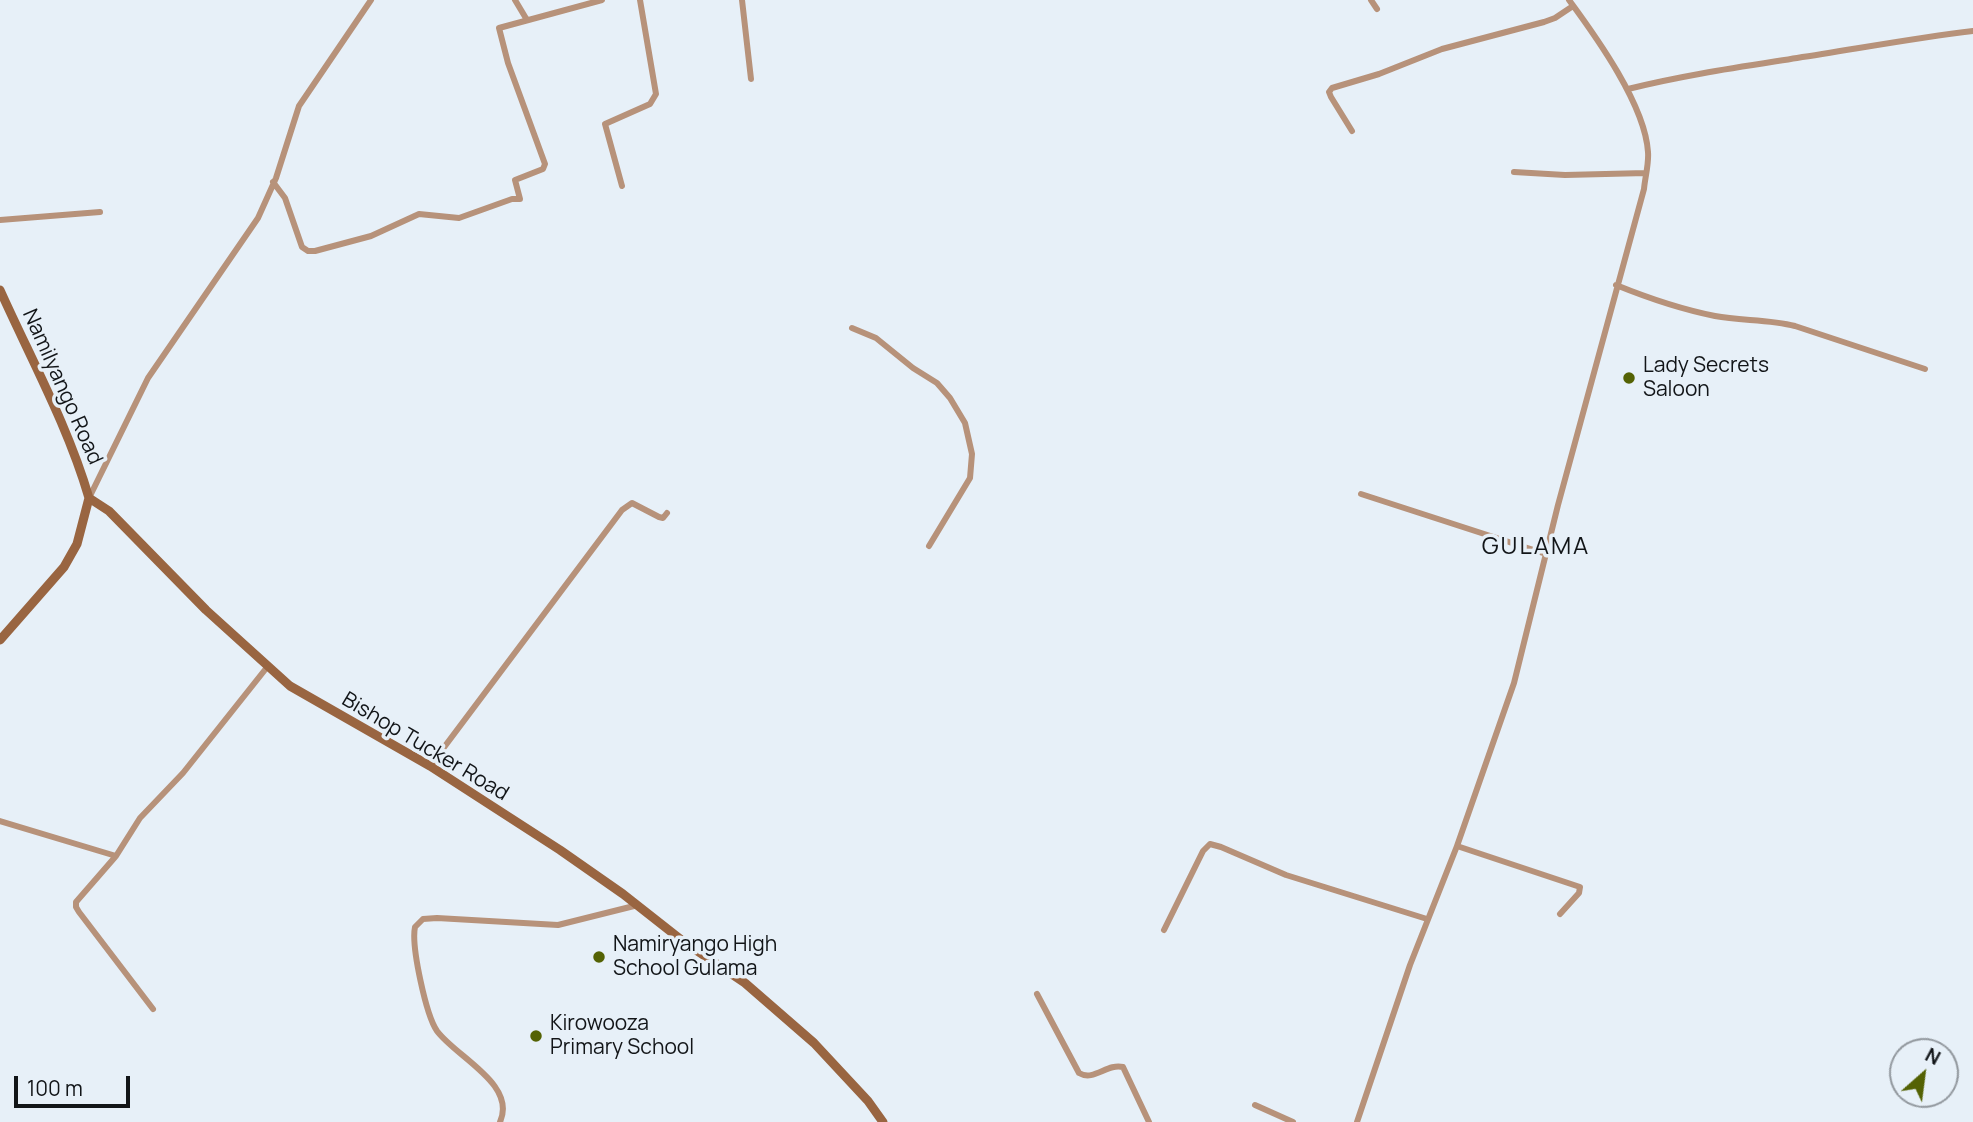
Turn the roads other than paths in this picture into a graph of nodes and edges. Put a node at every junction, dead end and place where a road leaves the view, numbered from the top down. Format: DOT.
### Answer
graph roads {
  1 [pos="371,0"];
  2 [pos="515,0"];
  3 [pos="576,0"];
  4 [pos="602,0"];
  5 [pos="640,0"];
  6 [pos="741,0"];
  7 [pos="1371,0"];
  8 [pos="1571,3"];
  9 [pos="582,6"];
  10 [pos="1377,9"];
  11 [pos="527,20"];
  12 [pos="1973,32"];
  13 [pos="751,79"];
  14 [pos="1628,89"];
  15 [pos="1352,131"];
  16 [pos="1514,172"];
  17 [pos="1646,173"];
  18 [pos="274,182"];
  19 [pos="622,186"];
  20 [pos="100,212"];
  21 [pos="0,220"];
  22 [pos="1616,285"];
  23 [pos="0,290"];
  24 [pos="852,328"];
  25 [pos="1925,369"];
  26 [pos="1361,494"];
  27 [pos="89,498"];
  28 [pos="667,513"];
  29 [pos="929,546"];
  30 [pos="1546,554"];
  31 [pos="0,640"];
  32 [pos="268,666"];
  33 [pos="430,766"];
  34 [pos="0,821"];
  35 [pos="1457,846"];
  36 [pos="116,856"];
  37 [pos="638,905"];
  38 [pos="1560,915"];
  39 [pos="1427,919"];
  40 [pos="1164,930"];
  41 [pos="1037,994"];
  42 [pos="153,1009"];
  43 [pos="1255,1104"];
  44 [pos="500,1122"];
  45 [pos="883,1122"];
  46 [pos="1149,1122"];
  47 [pos="1293,1122"];
  48 [pos="1357,1122"];
  1 -- 18 [label="street"];
  2 -- 11 [label="street"];
  3 -- 9 [label="street"];
  4 -- 9 [label="street"];
  5 -- 19 [label="street"];
  6 -- 13 [label="street"];
  7 -- 10 [label="street"];
  8 -- 14 [label="street"];
  8 -- 15 [label="street"];
  9 -- 11 [label="street"];
  11 -- 18 [label="street"];
  12 -- 14 [label="street"];
  14 -- 17 [label="street"];
  16 -- 17 [label="street"];
  17 -- 22 [label="street"];
  18 -- 27 [label="street"];
  20 -- 21 [label="street"];
  22 -- 25 [label="street"];
  22 -- 30 [label="street"];
  23 -- 27 [label="main road, Namilyango Road"];
  24 -- 29 [label="street"];
  26 -- 30 [label="street"];
  27 -- 31 [label="main road"];
  27 -- 32 [label="main road, Bishop Tucker Road"];
  28 -- 33 [label="street"];
  30 -- 35 [label="street"];
  32 -- 33 [label="main road, Bishop Tucker Road"];
  32 -- 36 [label="street"];
  33 -- 37 [label="main road, Bishop Tucker Road"];
  34 -- 36 [label="street"];
  35 -- 38 [label="street"];
  35 -- 39 [label="street"];
  36 -- 42 [label="street"];
  37 -- 44 [label="street"];
  37 -- 45 [label="main road, Bishop Tucker Road"];
  39 -- 40 [label="street"];
  39 -- 48 [label="street"];
  41 -- 46 [label="street"];
  43 -- 47 [label="street"];
}
